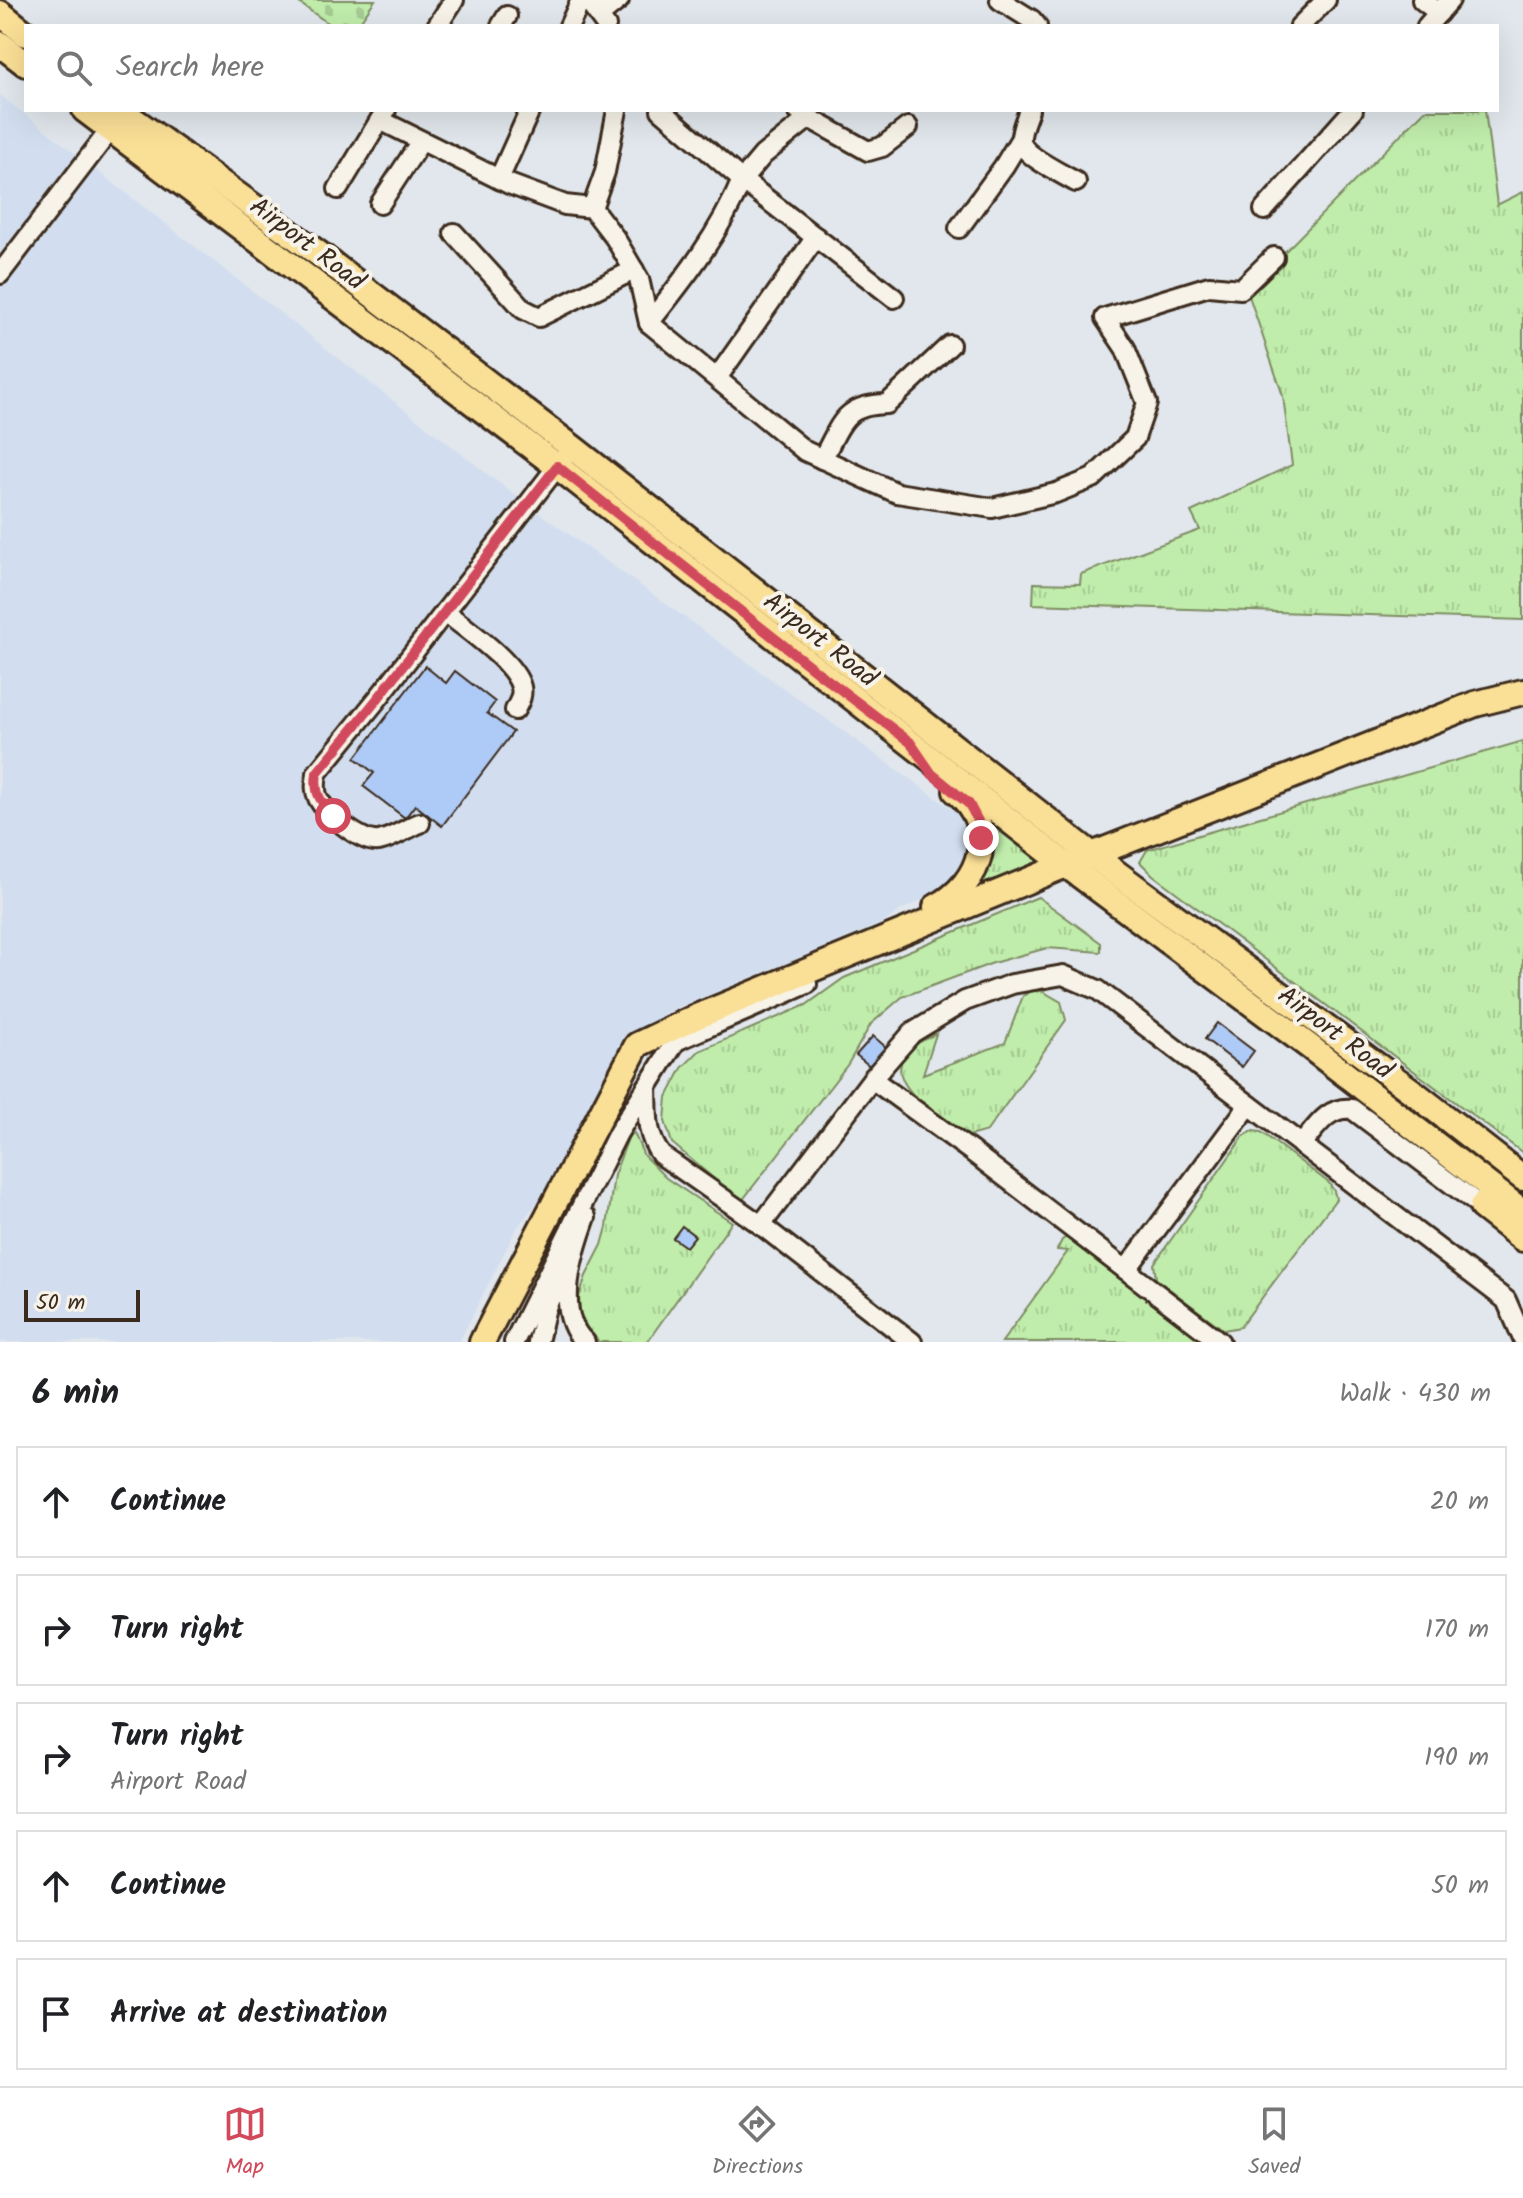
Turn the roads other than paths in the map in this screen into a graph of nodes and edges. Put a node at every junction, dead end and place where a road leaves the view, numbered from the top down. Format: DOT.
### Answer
graph roads {
  1 [pos="454,0"];
  2 [pos="584,0"];
  3 [pos="619,0"];
  4 [pos="1000,0"];
  5 [pos="1326,0"];
  6 [pos="1422,0"];
  7 [pos="0,13"];
  8 [pos="1439,13"];
  9 [pos="603,21"];
  10 [pos="438,24"];
  11 [pos="570,24"];
  12 [pos="1035,24"];
  13 [pos="1302,24"];
  14 [pos="24,32"];
  15 [pos="0,44"];
  16 [pos="24,62"];
  17 [pos="91,112"];
  18 [pos="529,112"];
  19 [pos="617,112"];
  20 [pos="663,112"];
  21 [pos="1028,112"];
  22 [pos="1351,112"];
  23 [pos="803,114"];
  24 [pos="383,115"];
  25 [pos="115,120"];
  26 [pos="908,127"];
  27 [pos="1021,138"];
  28 [pos="421,141"];
  29 [pos="499,179"];
  30 [pos="742,180"];
  31 [pos="1076,182"];
  32 [pos="338,189"];
  33 [pos="380,204"];
  34 [pos="592,208"];
  35 [pos="1264,210"];
  36 [pos="959,228"];
  37 [pos="454,233"];
  38 [pos="816,237"];
  39 [pos="1274,257"];
  40 [pos="634,270"];
  41 [pos="0,274"];
  42 [pos="894,298"];
  43 [pos="649,323"];
  44 [pos="950,345"];
  45 [pos="717,378"];
  46 [pos="565,457"];
  47 [pos="822,459"];
  48 [pos="445,612"];
  49 [pos="1523,692"];
  50 [pos="515,710"];
  51 [pos="910,742"];
  52 [pos="420,823"];
  53 [pos="1092,855"];
  54 [pos="1066,865"];
  55 [pos="871,945"];
  56 [pos="831,961"];
  57 [pos="872,1079"];
  58 [pos="647,1086"];
  59 [pos="1249,1105"];
  60 [pos="618,1133"];
  61 [pos="1301,1145"];
  62 [pos="1523,1178"];
  63 [pos="1488,1199"];
  64 [pos="1523,1212"];
  65 [pos="761,1225"];
  66 [pos="1523,1239"];
  67 [pos="578,1241"];
  68 [pos="1126,1270"];
  69 [pos="1523,1339"];
  70 [pos="482,1342"];
  71 [pos="514,1342"];
  72 [pos="538,1342"];
  73 [pos="585,1342"];
  74 [pos="912,1342"];
  75 [pos="1220,1342"];
  1 -- 10 [label="street"];
  2 -- 9 [label="street"];
  2 -- 11 [label="street"];
  3 -- 9 [label="street"];
  4 -- 12 [label="street"];
  5 -- 13 [label="street"];
  6 -- 8 [label="street"];
  7 -- 14 [label="main road"];
  15 -- 16 [label="main road"];
  17 -- 25 [label="main road, Airport Road"];
  18 -- 29 [label="street"];
  19 -- 34 [label="street"];
  20 -- 30 [label="street"];
  21 -- 27 [label="street"];
  22 -- 35 [label="street"];
  23 -- 26 [label="street"];
  23 -- 30 [label="street"];
  24 -- 28 [label="street"];
  24 -- 32 [label="street"];
  25 -- 41 [label="street"];
  25 -- 46 [label="main road, Airport Road"];
  27 -- 31 [label="street"];
  27 -- 36 [label="street"];
  28 -- 29 [label="street"];
  28 -- 33 [label="street"];
  29 -- 34 [label="street"];
  30 -- 38 [label="street"];
  30 -- 43 [label="street"];
  34 -- 40 [label="street"];
  37 -- 40 [label="street"];
  38 -- 42 [label="street"];
  38 -- 45 [label="street"];
  39 -- 47 [label="street"];
  40 -- 43 [label="street"];
  43 -- 45 [label="street"];
  44 -- 47 [label="street"];
  45 -- 47 [label="street"];
  46 -- 48 [label="street"];
  46 -- 51 [label="main road, Airport Road"];
  46 -- 53 [label="main road, Airport Road"];
  48 -- 50 [label="street"];
  48 -- 52 [label="street"];
  49 -- 53 [label="main road"];
  51 -- 54 [label="main road, Airport Road"];
  51 -- 55 [label="main road"];
  53 -- 54 [label="main road"];
  53 -- 62 [label="main road, Airport Road"];
  54 -- 55 [label="main road"];
  54 -- 63 [label="main road, Airport Road"];
  55 -- 56 [label="main road"];
  56 -- 58 [label="street"];
  56 -- 70 [label="main road"];
  57 -- 59 [label="street"];
  57 -- 65 [label="street"];
  57 -- 68 [label="street"];
  58 -- 60 [label="street"];
  58 -- 65 [label="street"];
  59 -- 61 [label="street"];
  59 -- 68 [label="street"];
  60 -- 67 [label="street"];
  60 -- 71 [label="street"];
  61 -- 63 [label="street"];
  61 -- 69 [label="street"];
  63 -- 64 [label="main road, Airport Road"];
  63 -- 66 [label="main road"];
  65 -- 74 [label="street"];
  67 -- 72 [label="street"];
  67 -- 73 [label="street"];
  68 -- 75 [label="street"];
}
